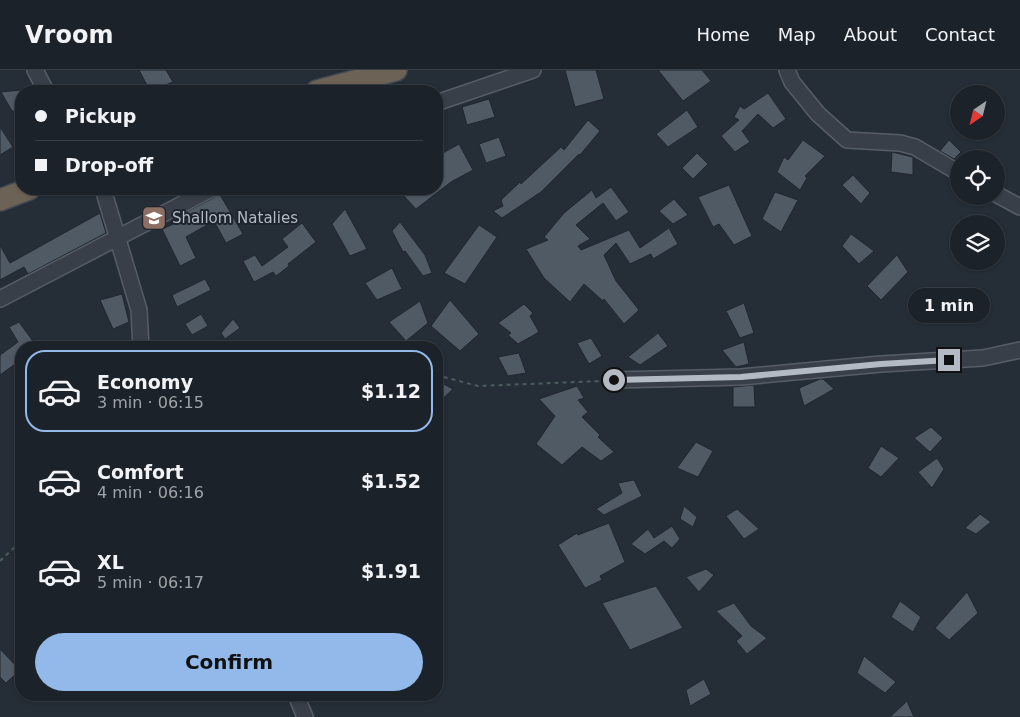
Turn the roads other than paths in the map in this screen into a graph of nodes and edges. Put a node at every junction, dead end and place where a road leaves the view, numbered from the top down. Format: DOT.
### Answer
graph roads {
  1 [pos="35,70"];
  2 [pos="396,70"];
  3 [pos="533,70"];
  4 [pos="787,70"];
  5 [pos="358,75"];
  6 [pos="43,85"];
  7 [pos="332,85"];
  8 [pos="443,101"];
  9 [pos="950,168"];
  10 [pos="15,194"];
  11 [pos="105,195"];
  12 [pos="199,195"];
  13 [pos="1005,198"];
  14 [pos="0,200"];
  15 [pos="1020,206"];
  16 [pos="118,237"];
  17 [pos="0,299"];
  18 [pos="141,341"];
  19 [pos="1020,350"];
  20 [pos="614,380"];
  21 [pos="298,701"];
  22 [pos="305,717"];
  1 -- 6 [label="street"];
  2 -- 5 [label="highway"];
  3 -- 8 [label="street"];
  4 -- 9 [label="street"];
  5 -- 7 [label="highway"];
  10 -- 14 [label="highway"];
  11 -- 16 [label="street"];
  12 -- 16 [label="street"];
  13 -- 15 [label="street"];
  16 -- 17 [label="street"];
  16 -- 18 [label="street"];
  19 -- 20 [label="street"];
  21 -- 22 [label="street"];
}
